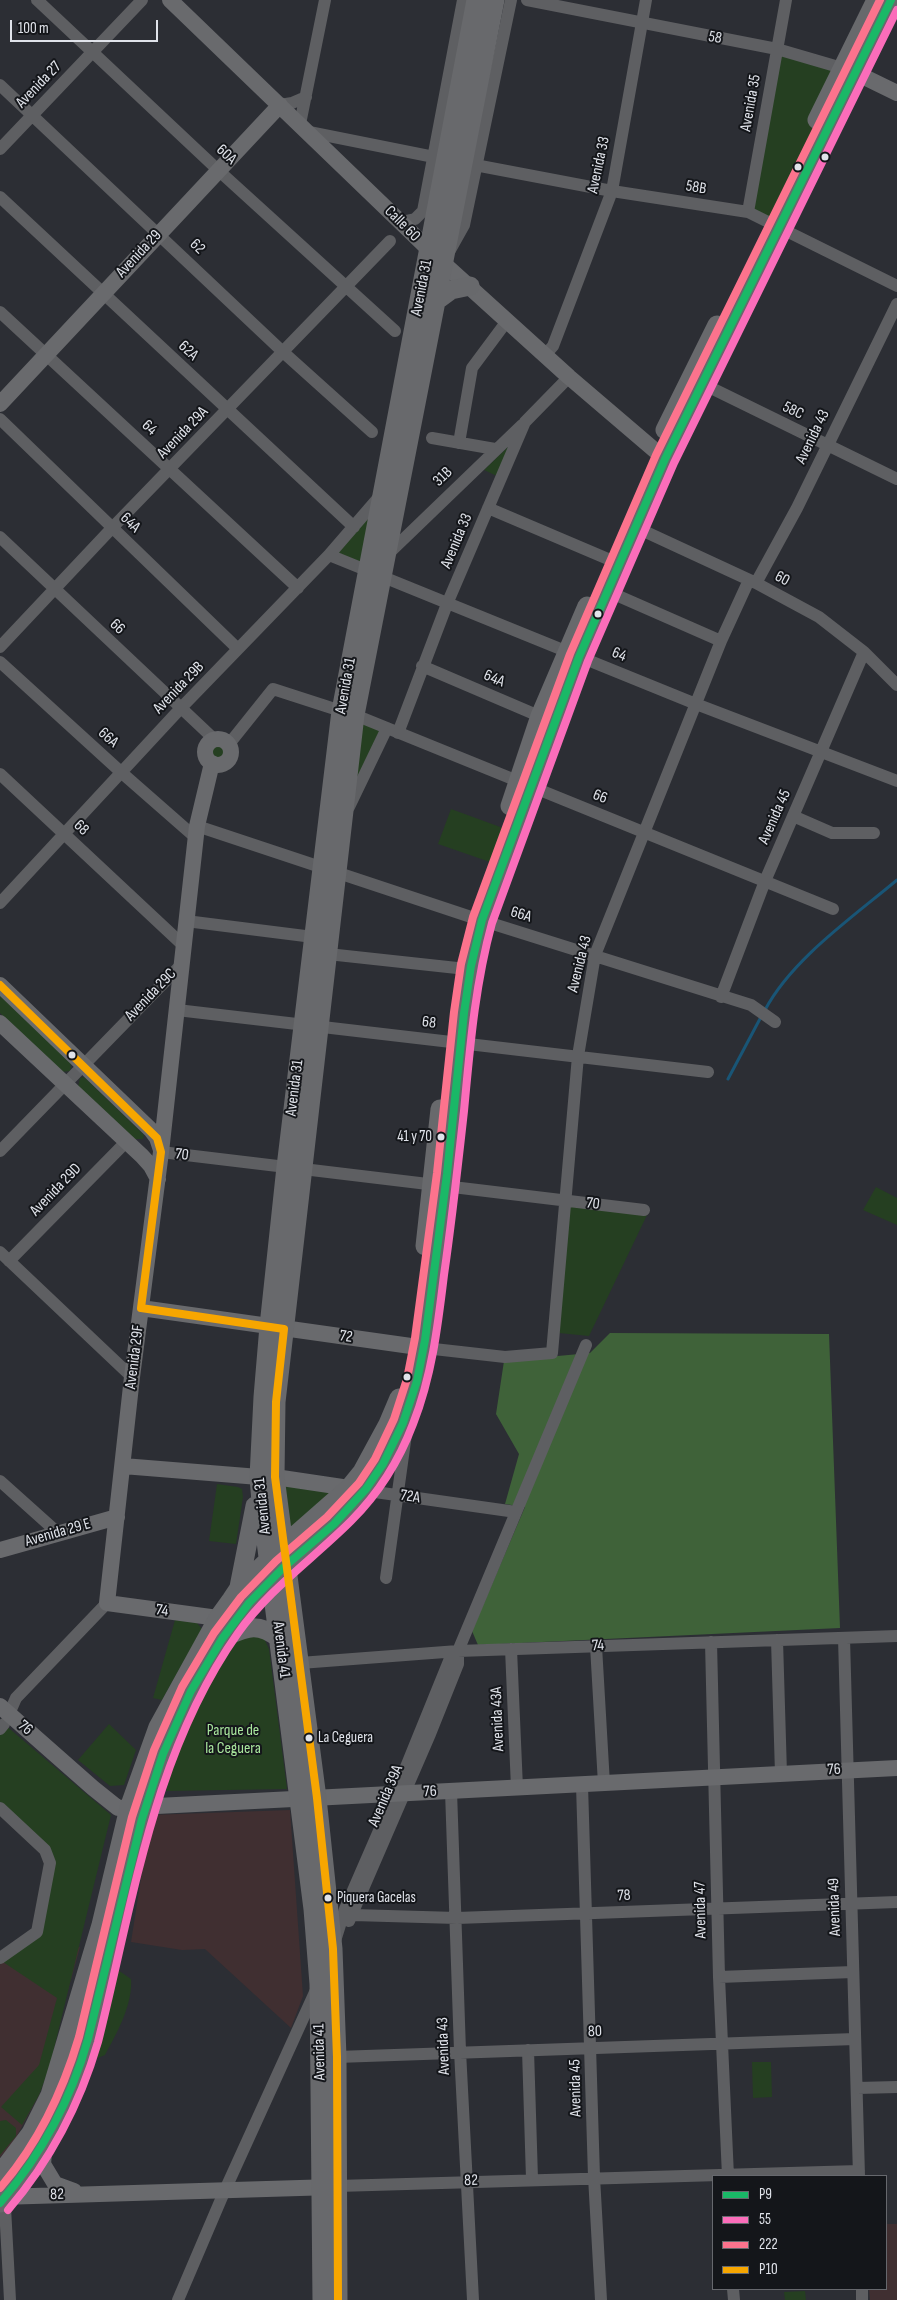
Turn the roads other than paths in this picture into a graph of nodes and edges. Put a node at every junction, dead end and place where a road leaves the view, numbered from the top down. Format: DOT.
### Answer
graph roads {
  1 [pos="37,0"];
  2 [pos="142,0"];
  3 [pos="325,0"];
  4 [pos="463,0"];
  5 [pos="476,0"];
  6 [pos="494,0"];
  7 [pos="510,0"];
  8 [pos="527,0"];
  9 [pos="646,0"];
  10 [pos="786,0"];
  11 [pos="876,0"];
  12 [pos="891,0"];
  13 [pos="174,2"];
  14 [pos="642,24"];
  15 [pos="776,49"];
  16 [pos="93,53"];
  17 [pos="849,70"];
  18 [pos="0,85"];
  19 [pos="897,93"];
  20 [pos="306,97"];
  21 [pos="280,105"];
  22 [pos="31,117"];
  23 [pos="305,128"];
  24 [pos="0,149"];
  25 [pos="434,157"];
  26 [pos="475,165"];
  27 [pos="218,170"];
  28 [pos="612,191"];
  29 [pos="0,198"];
  30 [pos="748,212"];
  31 [pos="401,222"];
  32 [pos="772,225"];
  33 [pos="158,233"];
  34 [pos="390,240"];
  35 [pos="430,250"];
  36 [pos="443,263"];
  37 [pos="346,286"];
  38 [pos="470,286"];
  39 [pos="897,286"];
  40 [pos="103,292"];
  41 [pos="436,301"];
  42 [pos="897,304"];
  43 [pos="0,312"];
  44 [pos="507,321"];
  45 [pos="395,331"];
  46 [pos="283,352"];
  47 [pos="46,355"];
  48 [pos="545,355"];
  49 [pos="569,377"];
  50 [pos="703,384"];
  51 [pos="0,404"];
  52 [pos="227,410"];
  53 [pos="0,419"];
  54 [pos="525,422"];
  55 [pos="372,432"];
  56 [pos="432,438"];
  57 [pos="459,443"];
  58 [pos="826,446"];
  59 [pos="495,450"];
  60 [pos="660,455"];
  61 [pos="170,470"];
  62 [pos="897,479"];
  63 [pos="381,496"];
  64 [pos="488,508"];
  65 [pos="354,527"];
  66 [pos="635,527"];
  67 [pos="112,528"];
  68 [pos="0,537"];
  69 [pos="329,555"];
  70 [pos="385,557"];
  71 [pos="608,558"];
  72 [pos="374,573"];
  73 [pos="753,581"];
  74 [pos="298,588"];
  75 [pos="54,589"];
  76 [pos="607,591"];
  77 [pos="448,604"];
  78 [pos="721,641"];
  79 [pos="0,648"];
  80 [pos="238,649"];
  81 [pos="864,652"];
  82 [pos="573,654"];
  83 [pos="0,662"];
  84 [pos="422,666"];
  85 [pos="897,685"];
  86 [pos="696,704"];
  87 [pos="180,709"];
  88 [pos="348,713"];
  89 [pos="547,720"];
  90 [pos="392,730"];
  91 [pos="221,742"];
  92 [pos="822,751"];
  93 [pos="122,773"];
  94 [pos="0,774"];
  95 [pos="897,781"];
  96 [pos="525,785"];
  97 [pos="793,816"];
  98 [pos="343,818"];
  99 [pos="645,831"];
  100 [pos="196,832"];
  101 [pos="874,833"];
  102 [pos="64,835"];
  103 [pos="329,868"];
  104 [pos="764,881"];
  105 [pos="0,904"];
  106 [pos="833,909"];
  107 [pos="476,918"];
  108 [pos="186,921"];
  109 [pos="313,937"];
  110 [pos="184,946"];
  111 [pos="328,954"];
  112 [pos="596,955"];
  113 [pos="182,964"];
  114 [pos="458,968"];
  115 [pos="0,986"];
  116 [pos="721,996"];
  117 [pos="177,1010"];
  118 [pos="775,1022"];
  119 [pos="0,1023"];
  120 [pos="312,1026"];
  121 [pos="454,1042"];
  122 [pos="578,1056"];
  123 [pos="83,1066"];
  124 [pos="708,1072"];
  125 [pos="64,1085"];
  126 [pos="126,1142"];
  127 [pos="0,1151"];
  128 [pos="161,1152"];
  129 [pos="142,1156"];
  130 [pos="295,1168"];
  131 [pos="158,1179"];
  132 [pos="439,1185"];
  133 [pos="564,1201"];
  134 [pos="644,1210"];
  135 [pos="5,1256"];
  136 [pos="141,1308"];
  137 [pos="277,1327"];
  138 [pos="586,1345"];
  139 [pos="419,1347"];
  140 [pos="552,1353"];
  141 [pos="132,1376"];
  142 [pos="409,1406"];
  143 [pos="123,1466"];
  144 [pos="267,1477"];
  145 [pos="0,1481"];
  146 [pos="357,1489"];
  147 [pos="399,1495"];
  148 [pos="516,1512"];
  149 [pos="117,1517"];
  150 [pos="58,1533"];
  151 [pos="0,1550"];
  152 [pos="279,1557"];
  153 [pos="386,1578"];
  154 [pos="271,1579"];
  155 [pos="239,1588"];
  156 [pos="107,1603"];
  157 [pos="218,1618"];
  158 [pos="897,1636"];
  159 [pos="224,1637"];
  160 [pos="279,1638"];
  161 [pos="844,1638"];
  162 [pos="777,1640"];
  163 [pos="711,1642"];
  164 [pos="596,1646"];
  165 [pos="511,1649"];
  166 [pos="458,1651"];
  167 [pos="300,1663"];
  168 [pos="3,1718"];
  169 [pos="897,1768"];
  170 [pos="848,1770"];
  171 [pos="781,1774"];
  172 [pos="715,1778"];
  173 [pos="604,1784"];
  174 [pos="582,1785"];
  175 [pos="517,1788"];
  176 [pos="451,1791"];
  177 [pos="400,1793"];
  178 [pos="308,1799"];
  179 [pos="0,1808"];
  180 [pos="139,1811"];
  181 [pos="897,1902"];
  182 [pos="852,1904"];
  183 [pos="718,1908"];
  184 [pos="587,1914"];
  185 [pos="353,1915"];
  186 [pos="457,1918"];
  187 [pos="333,1949"];
  188 [pos="0,1958"];
  189 [pos="853,1972"];
  190 [pos="719,1977"];
  191 [pos="319,1984"];
  192 [pos="855,2039"];
  193 [pos="723,2044"];
  194 [pos="591,2048"];
  195 [pos="528,2050"];
  196 [pos="460,2051"];
  197 [pos="336,2057"];
  198 [pos="897,2086"];
  199 [pos="856,2088"];
  200 [pos="38,2138"];
  201 [pos="1,2172"];
  202 [pos="859,2173"];
  203 [pos="728,2175"];
  204 [pos="772,2175"];
  205 [pos="712,2176"];
  206 [pos="594,2177"];
  207 [pos="532,2179"];
  208 [pos="467,2181"];
  209 [pos="329,2187"];
  210 [pos="225,2190"];
  211 [pos="84,2194"];
  212 [pos="2,2199"];
  213 [pos="10,2300"];
  214 [pos="178,2300"];
  215 [pos="322,2300"];
  216 [pos="338,2300"];
  217 [pos="473,2300"];
  218 [pos="600,2300"];
  1 -- 16 [label="street, 60A"];
  2 -- 16 [label="street, Avenida 27"];
  3 -- 20 [label="street"];
  4 -- 25 [label="street"];
  5 -- 35 [label="main road, Avenida 31"];
  6 -- 36 [label="main road, Avenida 31"];
  7 -- 26 [label="street, Avenida 31"];
  8 -- 14 [label="street, 58"];
  9 -- 14 [label="street, Avenida 33"];
  10 -- 15 [label="street, Avenida 35"];
  11 -- 17 [label="main road"];
  12 -- 17 [label="main road"];
  13 -- 21 [label="street, Calle 60"];
  14 -- 15 [label="street, 58"];
  14 -- 28 [label="street, Avenida 33"];
  15 -- 17 [label="street, 58"];
  15 -- 30 [label="street, Avenida 35"];
  16 -- 22 [label="street, Avenida 27"];
  16 -- 27 [label="street, 60A"];
  17 -- 19 [label="street, 58"];
  17 -- 32 [label="main road"];
  18 -- 22 [label="street, 62"];
  20 -- 21 [label="street"];
  20 -- 23 [label="street"];
  21 -- 23 [label="street, Calle 60"];
  21 -- 27 [label="street, Avenida 29"];
  22 -- 24 [label="street, Avenida 27"];
  22 -- 33 [label="street, 62"];
  23 -- 25 [label="street"];
  23 -- 31 [label="street, Calle 60"];
  25 -- 31 [label="street"];
  26 -- 28 [label="street, 58B"];
  26 -- 36 [label="street, Avenida 31"];
  27 -- 33 [label="street, Avenida 29"];
  27 -- 37 [label="street, 60A"];
  28 -- 30 [label="street, 58B"];
  28 -- 48 [label="street, Avenida 33"];
  29 -- 40 [label="street, 62A"];
  30 -- 32 [label="street, 58B"];
  31 -- 35 [label="street, Calle 60"];
  32 -- 39 [label="street, 58B"];
  32 -- 50 [label="main road"];
  32 -- 60 [label="main road"];
  33 -- 40 [label="street, Avenida 29"];
  33 -- 46 [label="street, 62"];
  34 -- 37 [label="street, Avenida 29A"];
  35 -- 36 [label="street, Calle 60"];
  35 -- 63 [label="main road, Avenida 31"];
  36 -- 38 [label="street, Calle 60"];
  36 -- 41 [label="main road, Avenida 31"];
  37 -- 45 [label="street, 60A"];
  37 -- 46 [label="street, Avenida 29A"];
  38 -- 41 [label="main road"];
  38 -- 44 [label="street, Calle 60"];
  40 -- 47 [label="street, Avenida 29"];
  40 -- 52 [label="street, 62A"];
  41 -- 70 [label="main road, Avenida 31"];
  42 -- 58 [label="street, Avenida 43"];
  43 -- 47 [label="street, 64"];
  44 -- 48 [label="street, Calle 60"];
  44 -- 57 [label="street"];
  46 -- 52 [label="street, Avenida 29A"];
  46 -- 55 [label="street, 62"];
  47 -- 51 [label="street, Avenida 29"];
  47 -- 61 [label="street, 64"];
  48 -- 49 [label="street, Calle 60"];
  49 -- 54 [label="street, Avenida 33"];
  49 -- 60 [label="street, Calle 60"];
  50 -- 58 [label="street, 58C"];
  50 -- 60 [label="main road"];
  52 -- 61 [label="street, Avenida 29A"];
  52 -- 65 [label="street, 62A"];
  53 -- 67 [label="street, 64A"];
  54 -- 59 [label="street, 31B"];
  54 -- 64 [label="street, Avenida 33"];
  56 -- 57 [label="street"];
  57 -- 59 [label="street"];
  58 -- 62 [label="street, 58C"];
  58 -- 73 [label="street, Avenida 43"];
  59 -- 70 [label="street, 31B"];
  60 -- 66 [label="main road"];
  60 -- 71 [label="main road"];
  61 -- 67 [label="street, Avenida 29A"];
  61 -- 74 [label="street, 64"];
  63 -- 65 [label="street, Avenida 29B"];
  63 -- 72 [label="main road, Avenida 31"];
  64 -- 71 [label="street"];
  64 -- 77 [label="street, Avenida 33"];
  65 -- 69 [label="street, Avenida 29B"];
  66 -- 73 [label="street, 60"];
  66 -- 76 [label="main road"];
  67 -- 75 [label="street, Avenida 29A"];
  67 -- 80 [label="street, 64A"];
  68 -- 75 [label="street, 66"];
  69 -- 72 [label="street, 64"];
  69 -- 74 [label="street, Avenida 29B"];
  70 -- 72 [label="main road, Avenida 31"];
  71 -- 82 [label="main road"];
  72 -- 77 [label="street, 64"];
  72 -- 88 [label="main road, Avenida 31"];
  73 -- 78 [label="street, Avenida 43"];
  73 -- 81 [label="street, 60"];
  74 -- 80 [label="street, Avenida 29B"];
  75 -- 79 [label="street, Avenida 29A"];
  75 -- 87 [label="street, 66"];
  76 -- 78 [label="street"];
  76 -- 82 [label="main road"];
  77 -- 82 [label="street, 64"];
  77 -- 84 [label="street, Avenida 33"];
  78 -- 86 [label="street, Avenida 43"];
  80 -- 87 [label="street, Avenida 29B"];
  81 -- 85 [label="street, 60"];
  81 -- 92 [label="street, Avenida 45"];
  82 -- 86 [label="street, 64"];
  82 -- 89 [label="main road"];
  83 -- 93 [label="street, 66A"];
  84 -- 89 [label="street, 64A"];
  84 -- 90 [label="street, Avenida 33"];
  86 -- 92 [label="street, 64"];
  86 -- 99 [label="street, Avenida 43"];
  87 -- 91 [label="street, 66"];
  87 -- 93 [label="street, Avenida 29B"];
  88 -- 90 [label="street, 66"];
  88 -- 91 [label="street, 66"];
  88 -- 98 [label="main road, Avenida 31"];
  88 -- 103 [label="main road, Avenida 31"];
  89 -- 96 [label="main road"];
  90 -- 96 [label="street, 66"];
  90 -- 98 [label="street, Avenida 33"];
  91 -- 100 [label="street, Avenida 29C"];
  92 -- 95 [label="street, 64"];
  92 -- 97 [label="street, Avenida 45"];
  93 -- 100 [label="street, 66A"];
  93 -- 102 [label="street, Avenida 29B"];
  94 -- 102 [label="street, 68"];
  96 -- 99 [label="street, 66"];
  96 -- 107 [label="main road"];
  97 -- 101 [label="street"];
  97 -- 104 [label="street, Avenida 45"];
  98 -- 103 [label="main road, Avenida 31"];
  99 -- 104 [label="street, 66"];
  99 -- 112 [label="street, Avenida 43"];
  100 -- 103 [label="street, 66A"];
  100 -- 108 [label="street, Avenida 29C"];
  102 -- 105 [label="street, Avenida 29B"];
  102 -- 110 [label="street, 68"];
  103 -- 107 [label="street, 66A"];
  103 -- 109 [label="main road, Avenida 31"];
  103 -- 111 [label="main road, Avenida 31"];
  104 -- 106 [label="street, 66"];
  104 -- 116 [label="street, Avenida 45"];
  107 -- 112 [label="street, 66A"];
  107 -- 114 [label="main road"];
  107 -- 121 [label="main road"];
  108 -- 109 [label="street"];
  108 -- 110 [label="street, Avenida 29C"];
  109 -- 120 [label="main road, Avenida 31"];
  110 -- 113 [label="street, Avenida 29C"];
  111 -- 114 [label="street"];
  111 -- 120 [label="main road, Avenida 31"];
  112 -- 116 [label="street, 66A"];
  112 -- 122 [label="street, Avenida 43"];
  113 -- 117 [label="street, Avenida 29F"];
  113 -- 123 [label="street, Avenida 29C"];
  114 -- 121 [label="main road"];
  115 -- 123 [label="street, 70"];
  116 -- 118 [label="street, 66A"];
  117 -- 120 [label="street, 68"];
  117 -- 128 [label="street, Avenida 29F"];
  119 -- 125 [label="street, 70"];
  120 -- 121 [label="street, 68"];
  120 -- 130 [label="main road, Avenida 31"];
  121 -- 122 [label="street, 68"];
  121 -- 132 [label="main road"];
  122 -- 124 [label="street, 68"];
  122 -- 133 [label="street, Avenida 43"];
  123 -- 125 [label="street, Avenida 29C"];
  123 -- 128 [label="street, 70"];
  125 -- 126 [label="street, 70"];
  125 -- 127 [label="street, Avenida 29C"];
  126 -- 129 [label="street, 70"];
  126 -- 135 [label="street, Avenida 29D"];
  128 -- 129 [label="street"];
  128 -- 130 [label="street, 70"];
  128 -- 131 [label="street, Avenida 29F"];
  129 -- 131 [label="street, 70"];
  130 -- 132 [label="street, 70"];
  130 -- 137 [label="main road, Avenida 31"];
  131 -- 136 [label="street, Avenida 29F"];
  132 -- 133 [label="street, 70"];
  132 -- 139 [label="main road"];
  133 -- 134 [label="street, 70"];
  133 -- 140 [label="street, Avenida 43"];
  135 -- 141 [label="street"];
  136 -- 137 [label="street, 72"];
  136 -- 141 [label="street, Avenida 29F"];
  137 -- 139 [label="street, 72"];
  137 -- 144 [label="main road, Avenida 31"];
  138 -- 148 [label="street, Avenida 39A"];
  139 -- 140 [label="street, 72"];
  139 -- 142 [label="main road"];
  139 -- 146 [label="main road"];
  141 -- 143 [label="street, Avenida 29F"];
  142 -- 146 [label="main road"];
  142 -- 147 [label="street"];
  143 -- 144 [label="street, 72A"];
  143 -- 149 [label="street, Avenida 29F"];
  144 -- 146 [label="street, 72A"];
  144 -- 152 [label="main road, Avenida 31"];
  144 -- 155 [label="main road"];
  145 -- 150 [label="street"];
  146 -- 147 [label="street, 72A"];
  146 -- 152 [label="main road"];
  147 -- 148 [label="street, 72A"];
  147 -- 153 [label="street"];
  148 -- 166 [label="street, Avenida 39A"];
  149 -- 150 [label="street, Avenida 29 E"];
  149 -- 156 [label="street, Avenida 29F"];
  150 -- 151 [label="street, Avenida 29 E"];
  152 -- 154 [label="main road, Avenida 41"];
  152 -- 155 [label="main road"];
  152 -- 167 [label="main road, Avenida 41"];
  154 -- 159 [label="main road"];
  154 -- 160 [label="main road, Avenida 41"];
  155 -- 157 [label="main road"];
  156 -- 157 [label="street, 74"];
  156 -- 168 [label="street"];
  157 -- 180 [label="main road"];
  158 -- 161 [label="street, 74"];
  159 -- 160 [label="main road"];
  159 -- 180 [label="main road"];
  160 -- 178 [label="main road, Avenida 41"];
  161 -- 162 [label="street, 74"];
  161 -- 170 [label="street, Avenida 49"];
  162 -- 163 [label="street, 74"];
  162 -- 171 [label="street"];
  163 -- 164 [label="street, 74"];
  163 -- 172 [label="street, Avenida 47"];
  164 -- 165 [label="street, 74"];
  164 -- 173 [label="street"];
  165 -- 166 [label="street, 74"];
  165 -- 175 [label="street, Avenida 43A"];
  166 -- 167 [label="street, 74"];
  166 -- 177 [label="street, Avenida 39A"];
  167 -- 178 [label="main road, Avenida 41"];
  168 -- 180 [label="street, 76"];
  169 -- 170 [label="street, 76"];
  170 -- 171 [label="street, 76"];
  170 -- 182 [label="street, Avenida 49"];
  171 -- 172 [label="street, 76"];
  172 -- 173 [label="street, 76"];
  172 -- 183 [label="street, Avenida 47"];
  173 -- 174 [label="street, 76"];
  174 -- 175 [label="street, 76"];
  174 -- 184 [label="street, Avenida 45"];
  175 -- 176 [label="street, 76"];
  176 -- 177 [label="street, 76"];
  176 -- 186 [label="street, Avenida 43"];
  177 -- 178 [label="street, 76"];
  177 -- 185 [label="street, Avenida 39A"];
  177 -- 187 [label="street, Avenida 39A"];
  178 -- 180 [label="street, 76"];
  178 -- 187 [label="main road, Avenida 41"];
  178 -- 191 [label="main road, Avenida 41"];
  179 -- 188 [label="street"];
  180 -- 200 [label="main road"];
  181 -- 182 [label="street, 78"];
  182 -- 183 [label="street, 78"];
  182 -- 189 [label="street, Avenida 49"];
  183 -- 184 [label="street, 78"];
  183 -- 190 [label="street, Avenida 47"];
  184 -- 186 [label="street, 78"];
  184 -- 194 [label="street, Avenida 45"];
  185 -- 186 [label="street, 78"];
  185 -- 187 [label="street, Avenida 39A"];
  186 -- 196 [label="street, Avenida 43"];
  187 -- 191 [label="street, Avenida 39A"];
  187 -- 197 [label="main road, Avenida 41"];
  189 -- 190 [label="street"];
  189 -- 192 [label="street, Avenida 49"];
  190 -- 193 [label="street, Avenida 47"];
  191 -- 209 [label="main road, Avenida 41"];
  191 -- 210 [label="street, Avenida 39A"];
  192 -- 193 [label="street, 80"];
  192 -- 199 [label="street, Avenida 49"];
  193 -- 194 [label="street, 80"];
  193 -- 203 [label="street, Avenida 47"];
  194 -- 195 [label="street, 80"];
  194 -- 206 [label="street, Avenida 45"];
  195 -- 196 [label="street, 80"];
  195 -- 207 [label="street"];
  196 -- 197 [label="street, 80"];
  196 -- 208 [label="street, Avenida 43"];
  197 -- 209 [label="main road, Avenida 41"];
  198 -- 199 [label="street"];
  199 -- 202 [label="street, Avenida 49"];
  200 -- 201 [label="main road"];
  200 -- 211 [label="street, 82"];
  200 -- 212 [label="main road"];
  201 -- 212 [label="street"];
  202 -- 204 [label="street, 82"];
  205 -- 206 [label="street, 82"];
  206 -- 207 [label="street, 82"];
  206 -- 218 [label="street, Avenida 45"];
  207 -- 208 [label="street, 82"];
  208 -- 209 [label="street, 82"];
  208 -- 217 [label="street, Avenida 43"];
  209 -- 210 [label="street, 82"];
  209 -- 215 [label="main road, Avenida 41"];
  209 -- 216 [label="main road, Avenida 41"];
  210 -- 211 [label="street, 82"];
  210 -- 214 [label="street, Avenida 39A"];
  211 -- 212 [label="street, 82"];
  212 -- 213 [label="street"];
}
